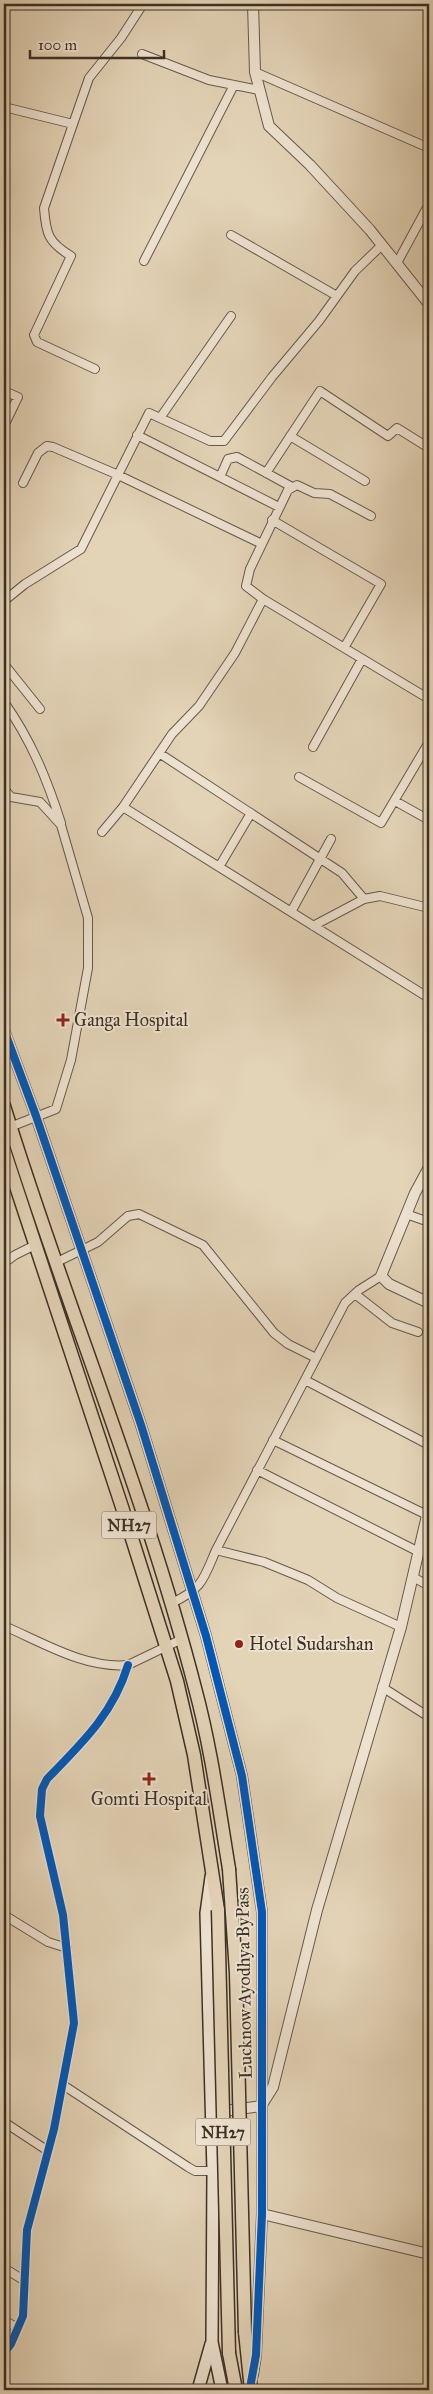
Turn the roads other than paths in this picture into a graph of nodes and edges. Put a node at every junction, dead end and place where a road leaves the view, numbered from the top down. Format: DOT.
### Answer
graph roads {
  1 [pos="144,4"];
  2 [pos="253,4"];
  3 [pos="142,54"];
  4 [pos="255,72"];
  5 [pos="234,85"];
  6 [pos="259,90"];
  7 [pos="4,107"];
  8 [pos="73,124"];
  9 [pos="429,148"];
  10 [pos="429,204"];
  11 [pos="231,235"];
  12 [pos="382,245"];
  13 [pos="144,261"];
  14 [pos="397,263"];
  15 [pos="337,296"];
  16 [pos="429,304"];
  17 [pos="231,316"];
  18 [pos="95,369"];
  19 [pos="4,391"];
  20 [pos="160,418"];
  21 [pos="4,426"];
  22 [pos="137,435"];
  23 [pos="290,436"];
  24 [pos="429,448"];
  25 [pos="266,473"];
  26 [pos="116,474"];
  27 [pos="220,477"];
  28 [pos="365,481"];
  29 [pos="23,483"];
  30 [pos="292,487"];
  31 [pos="279,507"];
  32 [pos="371,516"];
  33 [pos="272,520"];
  34 [pos="262,544"];
  35 [pos="263,599"];
  36 [pos="4,601"];
  37 [pos="344,648"];
  38 [pos="362,659"];
  39 [pos="4,664"];
  40 [pos="429,699"];
  41 [pos="4,702"];
  42 [pos="40,709"];
  43 [pos="429,742"];
  44 [pos="313,747"];
  45 [pos="160,753"];
  46 [pos="299,777"];
  47 [pos="4,789"];
  48 [pos="395,800"];
  49 [pos="123,807"];
  50 [pos="251,813"];
  51 [pos="429,820"];
  52 [pos="61,825"];
  53 [pos="102,832"];
  54 [pos="331,839"];
  55 [pos="429,852"];
  56 [pos="429,857"];
  57 [pos="320,859"];
  58 [pos="219,867"];
  59 [pos="364,899"];
  60 [pos="429,908"];
  61 [pos="291,912"];
  62 [pos="313,926"];
  63 [pos="429,998"];
  64 [pos="4,1030"];
  65 [pos="4,1106"];
  66 [pos="36,1116"];
  67 [pos="10,1127"];
  68 [pos="4,1150"];
  69 [pos="429,1167"];
  70 [pos="406,1214"];
  71 [pos="429,1222"];
  72 [pos="35,1245"];
  73 [pos="81,1250"];
  74 [pos="57,1262"];
  75 [pos="4,1264"];
  76 [pos="381,1276"];
  77 [pos="355,1294"];
  78 [pos="429,1303"];
  79 [pos="418,1332"];
  80 [pos="316,1358"];
  81 [pos="305,1380"];
  82 [pos="273,1440"];
  83 [pos="429,1445"];
  84 [pos="258,1470"];
  85 [pos="428,1511"];
  86 [pos="216,1550"];
  87 [pos="419,1552"];
  88 [pos="413,1577"];
  89 [pos="429,1586"];
  90 [pos="192,1593"];
  91 [pos="172,1604"];
  92 [pos="4,1626"];
  93 [pos="401,1627"];
  94 [pos="182,1639"];
  95 [pos="167,1647"];
  96 [pos="128,1665"];
  97 [pos="382,1687"];
  98 [pos="429,1717"];
  99 [pos="212,1866"];
  100 [pos="4,1915"];
  101 [pos="67,1948"];
  102 [pos="62,2085"];
  103 [pos="260,2106"];
  104 [pos="211,2113"];
  105 [pos="4,2122"];
  106 [pos="48,2151"];
  107 [pos="213,2172"];
  108 [pos="262,2214"];
  109 [pos="429,2254"];
  110 [pos="4,2268"];
  111 [pos="25,2281"];
  112 [pos="4,2320"];
  113 [pos="18,2328"];
  114 [pos="212,2342"];
  115 [pos="4,2353"];
  116 [pos="250,2389"];
  117 [pos="198,2390"];
  118 [pos="222,2390"];
  119 [pos="236,2390"];
  1 -- 8 [label="street"];
  2 -- 4 [label="street"];
  3 -- 5 [label="street"];
  4 -- 6 [label="street"];
  4 -- 9 [label="street"];
  5 -- 6 [label="street"];
  5 -- 13 [label="street"];
  6 -- 12 [label="street"];
  7 -- 8 [label="street"];
  8 -- 18 [label="street"];
  10 -- 14 [label="street"];
  11 -- 15 [label="street"];
  12 -- 14 [label="street"];
  12 -- 15 [label="street"];
  14 -- 16 [label="street"];
  15 -- 20 [label="street"];
  17 -- 20 [label="street"];
  19 -- 21 [label="street"];
  20 -- 22 [label="street"];
  22 -- 26 [label="street"];
  22 -- 27 [label="street"];
  23 -- 24 [label="street"];
  23 -- 25 [label="street"];
  23 -- 28 [label="street"];
  25 -- 27 [label="street"];
  25 -- 30 [label="street"];
  26 -- 29 [label="street"];
  26 -- 34 [label="street"];
  26 -- 36 [label="street"];
  27 -- 31 [label="street"];
  30 -- 31 [label="street"];
  30 -- 32 [label="street"];
  31 -- 33 [label="street"];
  33 -- 34 [label="street"];
  33 -- 37 [label="street"];
  34 -- 35 [label="street"];
  35 -- 37 [label="street"];
  35 -- 45 [label="street"];
  37 -- 38 [label="street"];
  38 -- 40 [label="street"];
  38 -- 44 [label="street"];
  39 -- 42 [label="street"];
  41 -- 52 [label="street"];
  43 -- 48 [label="street"];
  45 -- 49 [label="street"];
  45 -- 50 [label="street"];
  46 -- 48 [label="street"];
  47 -- 52 [label="street"];
  48 -- 51 [label="street"];
  49 -- 53 [label="street"];
  49 -- 58 [label="street"];
  50 -- 57 [label="street"];
  50 -- 58 [label="street"];
  52 -- 66 [label="street"];
  54 -- 57 [label="street"];
  55 -- 56 [label="street"];
  57 -- 59 [label="street"];
  57 -- 61 [label="street"];
  58 -- 61 [label="street"];
  59 -- 60 [label="street"];
  59 -- 62 [label="street"];
  61 -- 62 [label="street"];
  62 -- 63 [label="street"];
  64 -- 66 [label="street, Lucknow Ayodhya ByPass"];
  65 -- 67 [label="highway, NH27"];
  66 -- 67 [label="street"];
  66 -- 73 [label="street, Lucknow Ayodhya ByPass"];
  67 -- 74 [label="highway, NH27"];
  68 -- 72 [label="highway, NH27"];
  69 -- 70 [label="street"];
  70 -- 71 [label="street"];
  70 -- 76 [label="street"];
  72 -- 75 [label="street"];
  72 -- 95 [label="highway, NH27"];
  73 -- 74 [label="street"];
  73 -- 80 [label="street"];
  73 -- 90 [label="street, Lucknow Ayodhya ByPass"];
  74 -- 91 [label="highway, NH27"];
  76 -- 77 [label="street"];
  76 -- 78 [label="street"];
  77 -- 79 [label="street"];
  77 -- 80 [label="street"];
  80 -- 81 [label="street"];
  81 -- 82 [label="street"];
  81 -- 83 [label="street"];
  82 -- 84 [label="street"];
  82 -- 85 [label="street"];
  84 -- 86 [label="street"];
  84 -- 87 [label="street"];
  85 -- 87 [label="street"];
  86 -- 90 [label="street"];
  86 -- 93 [label="street"];
  87 -- 88 [label="street"];
  88 -- 89 [label="street"];
  88 -- 93 [label="street"];
  90 -- 91 [label="street"];
  90 -- 103 [label="street, Lucknow Ayodhya ByPass"];
  91 -- 94 [label="highway, NH27"];
  92 -- 96 [label="street"];
  93 -- 97 [label="street"];
  94 -- 95 [label="street"];
  94 -- 116 [label="highway, NH27, bridge"];
  95 -- 96 [label="street"];
  95 -- 99 [label="highway, NH27"];
  96 -- 101 [label="street"];
  97 -- 98 [label="street"];
  97 -- 103 [label="street"];
  99 -- 104 [label="main road"];
  99 -- 119 [label="highway, NH27, bridge"];
  100 -- 101 [label="street"];
  101 -- 102 [label="street"];
  102 -- 106 [label="street"];
  102 -- 107 [label="street"];
  103 -- 104 [label="street"];
  103 -- 108 [label="street, Lucknow Ayodhya ByPass"];
  104 -- 107 [label="main road"];
  105 -- 106 [label="street"];
  106 -- 111 [label="street"];
  107 -- 114 [label="main road"];
  108 -- 109 [label="street"];
  108 -- 116 [label="street, Lucknow Ayodhya ByPass"];
  110 -- 111 [label="street"];
  111 -- 113 [label="street"];
  112 -- 113 [label="street"];
  113 -- 115 [label="street"];
  114 -- 117 [label="main road"];
  114 -- 118 [label="main road"];
}
